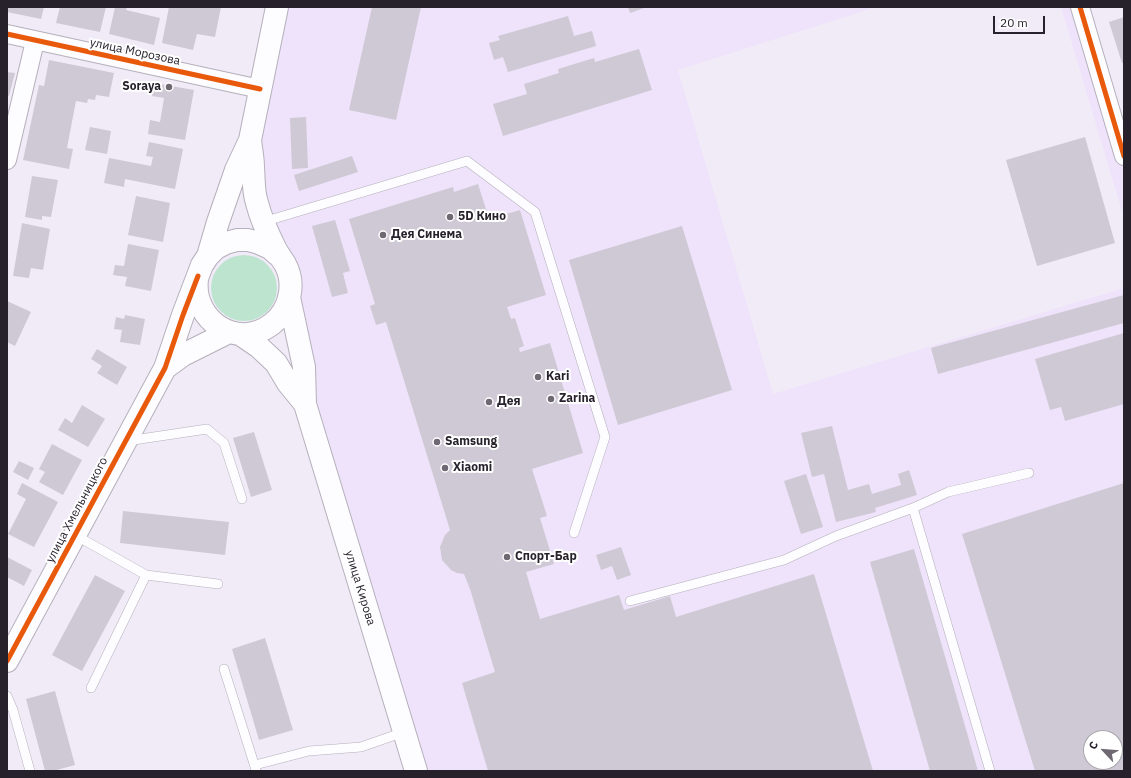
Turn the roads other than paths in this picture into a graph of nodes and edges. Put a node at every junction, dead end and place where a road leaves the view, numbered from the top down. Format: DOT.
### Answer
graph roads {
  1 [pos="277,7"];
  2 [pos="1080,7"];
  3 [pos="7,34"];
  4 [pos="35,41"];
  5 [pos="260,89"];
  6 [pos="250,140"];
  7 [pos="1124,156"];
  8 [pos="7,160"];
  9 [pos="263,222"];
  10 [pos="278,255"];
  11 [pos="208,256"];
  12 [pos="198,276"];
  13 [pos="289,297"];
  14 [pos="234,333"];
  15 [pos="165,368"];
  16 [pos="305,404"];
  17 [pos="125,442"];
  18 [pos="1029,473"];
  19 [pos="242,499"];
  20 [pos="913,508"];
  21 [pos="574,533"];
  22 [pos="75,535"];
  23 [pos="146,575"];
  24 [pos="218,584"];
  25 [pos="630,601"];
  26 [pos="7,661"];
  27 [pos="224,668"];
  28 [pos="91,688"];
  29 [pos="7,696"];
  30 [pos="404,732"];
  31 [pos="256,768"];
  32 [pos="30,771"];
  33 [pos="416,771"];
  34 [pos="990,771"];
  1 -- 5 [label="main road"];
  2 -- 7 [label="street"];
  3 -- 4 [label="street, улица Морозова"];
  4 -- 5 [label="street, улица Морозова"];
  4 -- 8 [label="street"];
  5 -- 6 [label="main road"];
  6 -- 9 [label="main road"];
  6 -- 11 [label="main road"];
  9 -- 10 [label="main road"];
  9 -- 21 [label="lane"];
  10 -- 11 [label="main road"];
  10 -- 13 [label="main road"];
  11 -- 12 [label="main road"];
  12 -- 14 [label="main road"];
  12 -- 15 [label="main road, улица Хмельницкого"];
  13 -- 14 [label="main road"];
  13 -- 16 [label="main road"];
  14 -- 15 [label="main road"];
  14 -- 16 [label="main road"];
  15 -- 17 [label="main road, улица Хмельницкого"];
  16 -- 30 [label="main road, улица Кирова"];
  17 -- 19 [label="lane"];
  17 -- 22 [label="main road, улица Хмельницкого"];
  18 -- 20 [label="lane"];
  20 -- 25 [label="lane"];
  20 -- 34 [label="lane"];
  22 -- 23 [label="lane"];
  22 -- 26 [label="main road, улица Хмельницкого"];
  23 -- 24 [label="lane"];
  23 -- 28 [label="lane"];
  27 -- 31 [label="lane"];
  29 -- 32 [label="lane"];
  30 -- 31 [label="lane"];
  30 -- 33 [label="main road, улица Кирова"];
}
